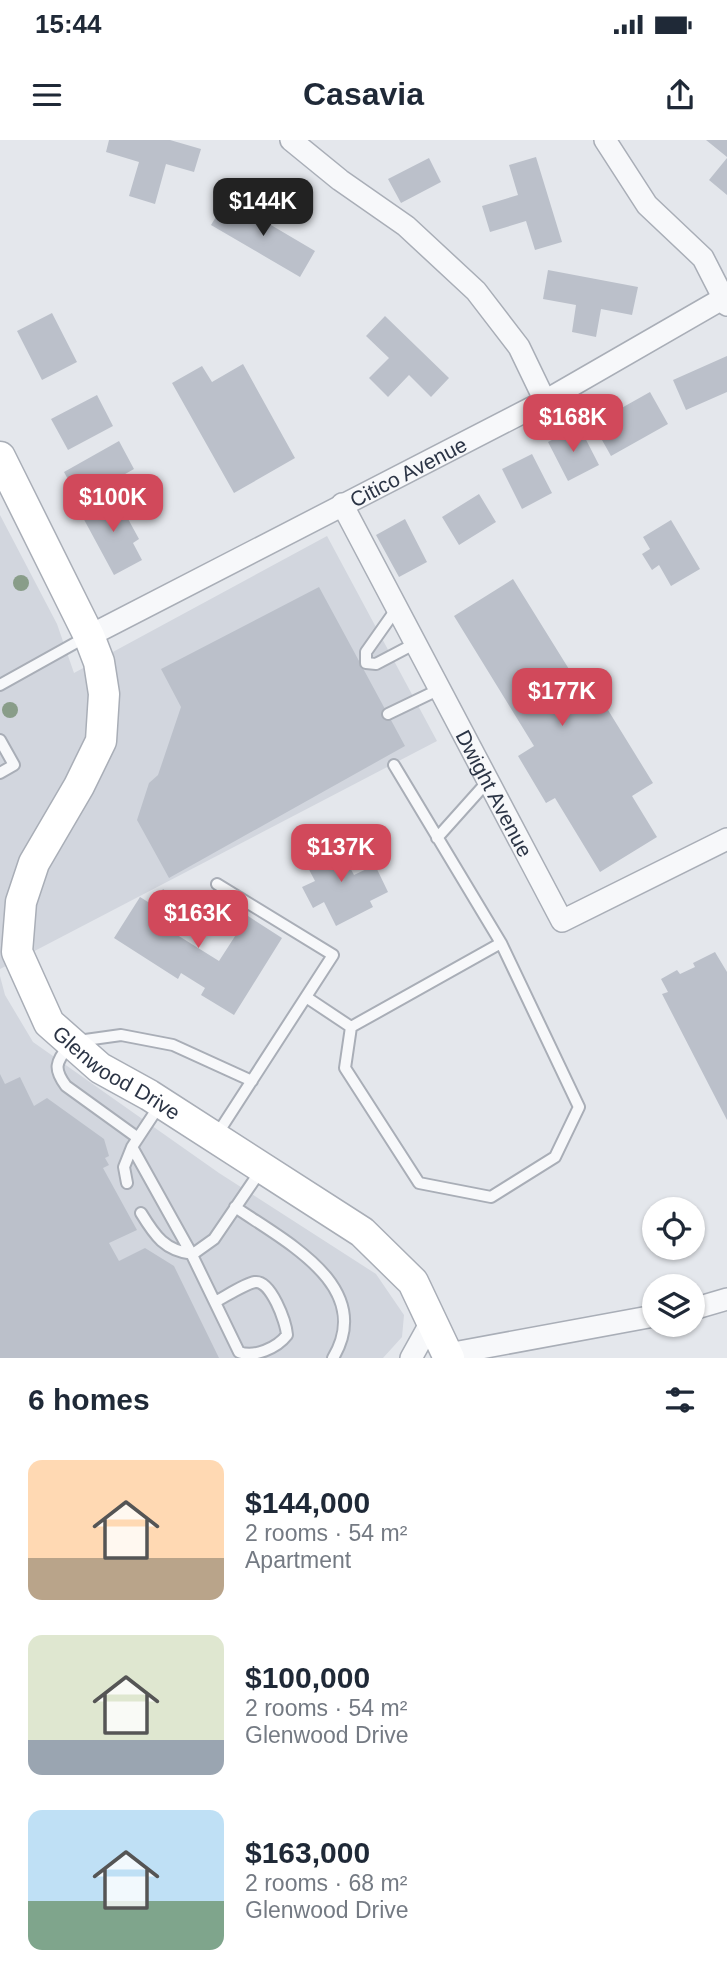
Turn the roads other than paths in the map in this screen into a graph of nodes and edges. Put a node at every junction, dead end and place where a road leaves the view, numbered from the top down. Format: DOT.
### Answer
graph roads {
  1 [pos="291,140"];
  2 [pos="605,140"];
  3 [pos="725,302"];
  4 [pos="545,401"];
  5 [pos="0,457"];
  6 [pos="342,504"];
  7 [pos="397,608"];
  8 [pos="89,636"];
  9 [pos="416,643"];
  10 [pos="0,685"];
  11 [pos="440,689"];
  12 [pos="388,714"];
  13 [pos="0,740"];
  14 [pos="394,765"];
  15 [pos="0,773"];
  16 [pos="488,781"];
  17 [pos="437,838"];
  18 [pos="727,839"];
  19 [pos="217,884"];
  20 [pos="501,943"];
  21 [pos="306,997"];
  22 [pos="351,1027"];
  23 [pos="71,1042"];
  24 [pos="251,1081"];
  25 [pos="161,1103"];
  26 [pos="215,1139"];
  27 [pos="135,1142"];
  28 [pos="261,1169"];
  29 [pos="127,1183"];
  30 [pos="235,1208"];
  31 [pos="141,1213"];
  32 [pos="191,1253"];
  33 [pos="727,1299"];
  34 [pos="215,1302"];
  35 [pos="705,1305"];
  36 [pos="642,1319"];
  37 [pos="432,1322"];
  38 [pos="449,1356"];
  39 [pos="333,1358"];
  40 [pos="411,1358"];
  1 -- 4 [label="street"];
  2 -- 3 [label="street"];
  3 -- 4 [label="street, Citico Avenue"];
  4 -- 6 [label="street, Citico Avenue"];
  5 -- 8 [label="street, Glenwood Drive"];
  6 -- 7 [label="street, Dwight Avenue"];
  6 -- 8 [label="street, Citico Avenue"];
  7 -- 9 [label="street, Dwight Avenue"];
  7 -- 9 [label="lane"];
  8 -- 10 [label="lane"];
  8 -- 23 [label="street, Glenwood Drive"];
  9 -- 11 [label="street, Dwight Avenue"];
  11 -- 12 [label="lane"];
  11 -- 16 [label="street, Dwight Avenue"];
  13 -- 15 [label="lane"];
  14 -- 17 [label="lane"];
  16 -- 17 [label="lane"];
  16 -- 18 [label="street, Dwight Avenue"];
  17 -- 20 [label="lane"];
  19 -- 21 [label="lane"];
  20 -- 22 [label="lane"];
  20 -- 22 [label="lane"];
  21 -- 22 [label="lane"];
  21 -- 24 [label="lane"];
  23 -- 24 [label="lane"];
  23 -- 25 [label="street, Glenwood Drive"];
  23 -- 27 [label="lane"];
  24 -- 26 [label="lane"];
  25 -- 26 [label="street, Glenwood Drive"];
  25 -- 27 [label="lane"];
  26 -- 28 [label="street, Glenwood Drive"];
  27 -- 29 [label="lane"];
  27 -- 32 [label="lane"];
  28 -- 30 [label="lane"];
  28 -- 37 [label="street, Glenwood Drive"];
  30 -- 32 [label="lane"];
  30 -- 39 [label="lane"];
  31 -- 32 [label="lane"];
  32 -- 34 [label="lane"];
  33 -- 35 [label="street"];
  34 -- 34 [label="lane"];
  36 -- 38 [label="street"];
  37 -- 38 [label="street, Glenwood Drive"];
  37 -- 40 [label="street"];
}
